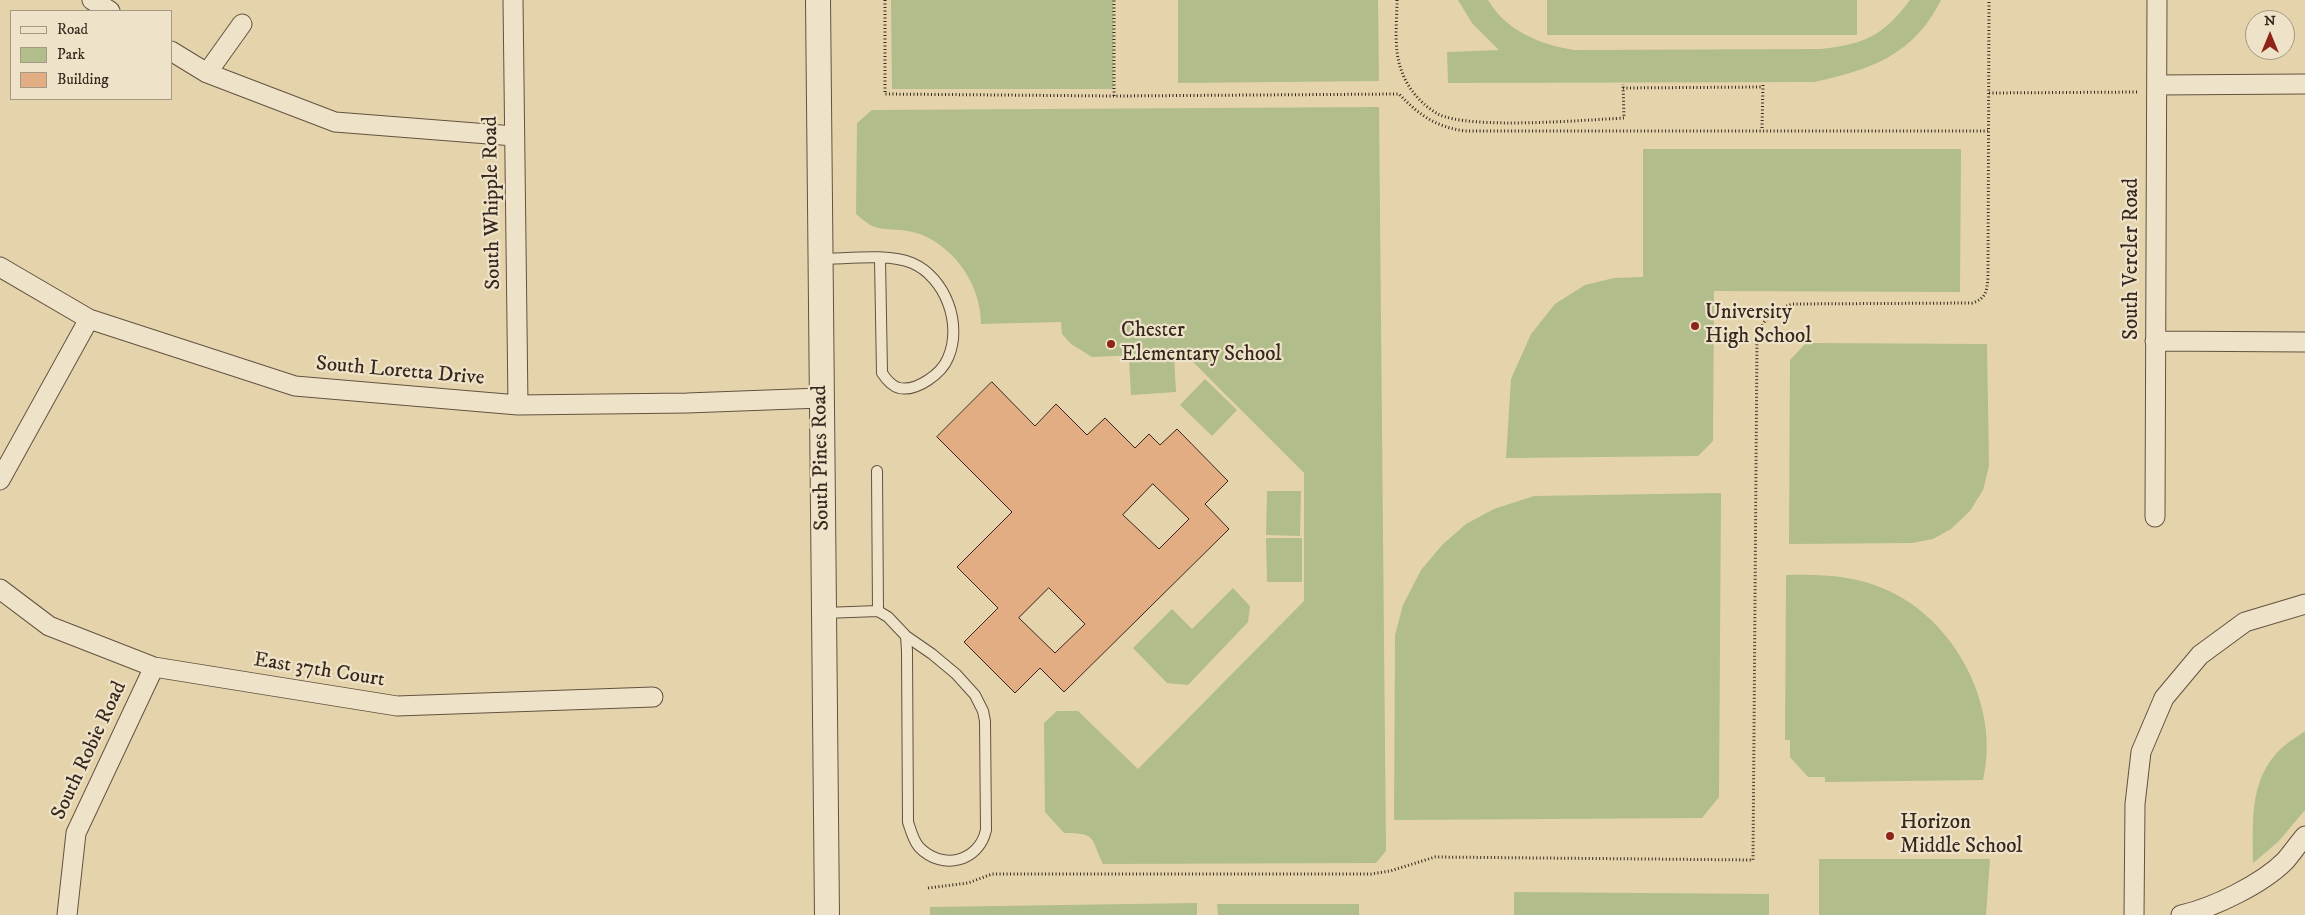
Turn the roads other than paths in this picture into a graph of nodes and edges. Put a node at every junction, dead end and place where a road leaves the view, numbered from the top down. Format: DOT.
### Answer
graph roads {
  1 [pos="92,0"];
  2 [pos="513,0"];
  3 [pos="818,0"];
  4 [pos="2157,0"];
  5 [pos="108,10"];
  6 [pos="242,24"];
  7 [pos="172,51"];
  8 [pos="207,73"];
  9 [pos="2305,84"];
  10 [pos="2157,88"];
  11 [pos="514,136"];
  12 [pos="820,259"];
  13 [pos="880,259"];
  14 [pos="0,267"];
  15 [pos="89,319"];
  16 [pos="2156,341"];
  17 [pos="2305,342"];
  18 [pos="821,398"];
  19 [pos="518,405"];
  20 [pos="877,471"];
  21 [pos="0,480"];
  22 [pos="2155,517"];
  23 [pos="0,589"];
  24 [pos="2305,604"];
  25 [pos="878,611"];
  26 [pos="823,613"];
  27 [pos="906,636"];
  28 [pos="154,667"];
  29 [pos="653,697"];
  30 [pos="2305,836"];
  31 [pos="67,915"];
  32 [pos="828,915"];
  33 [pos="2134,915"];
  34 [pos="2181,915"];
  1 -- 5 [label="street"];
  2 -- 11 [label="street, South Whipple Road"];
  3 -- 12 [label="street, South Pines Road"];
  4 -- 10 [label="street, South Vercler Road"];
  6 -- 8 [label="street"];
  7 -- 8 [label="street"];
  8 -- 11 [label="street"];
  9 -- 10 [label="street"];
  10 -- 16 [label="street, South Vercler Road"];
  11 -- 19 [label="street, South Whipple Road"];
  12 -- 13 [label="lane"];
  12 -- 18 [label="street, South Pines Road"];
  13 -- 13 [label="lane"];
  14 -- 15 [label="street, South Loretta Drive"];
  15 -- 19 [label="street, South Loretta Drive"];
  15 -- 21 [label="street"];
  16 -- 17 [label="street"];
  16 -- 22 [label="street, South Vercler Road"];
  18 -- 19 [label="street, South Loretta Drive"];
  18 -- 26 [label="street, South Pines Road"];
  20 -- 25 [label="lane"];
  23 -- 28 [label="street, East 37th Court"];
  24 -- 33 [label="street"];
  25 -- 26 [label="lane"];
  25 -- 27 [label="lane"];
  26 -- 32 [label="street, South Pines Road"];
  27 -- 27 [label="lane"];
  28 -- 29 [label="street, East 37th Court"];
  28 -- 31 [label="street, South Robie Road"];
  30 -- 34 [label="street"];
}
